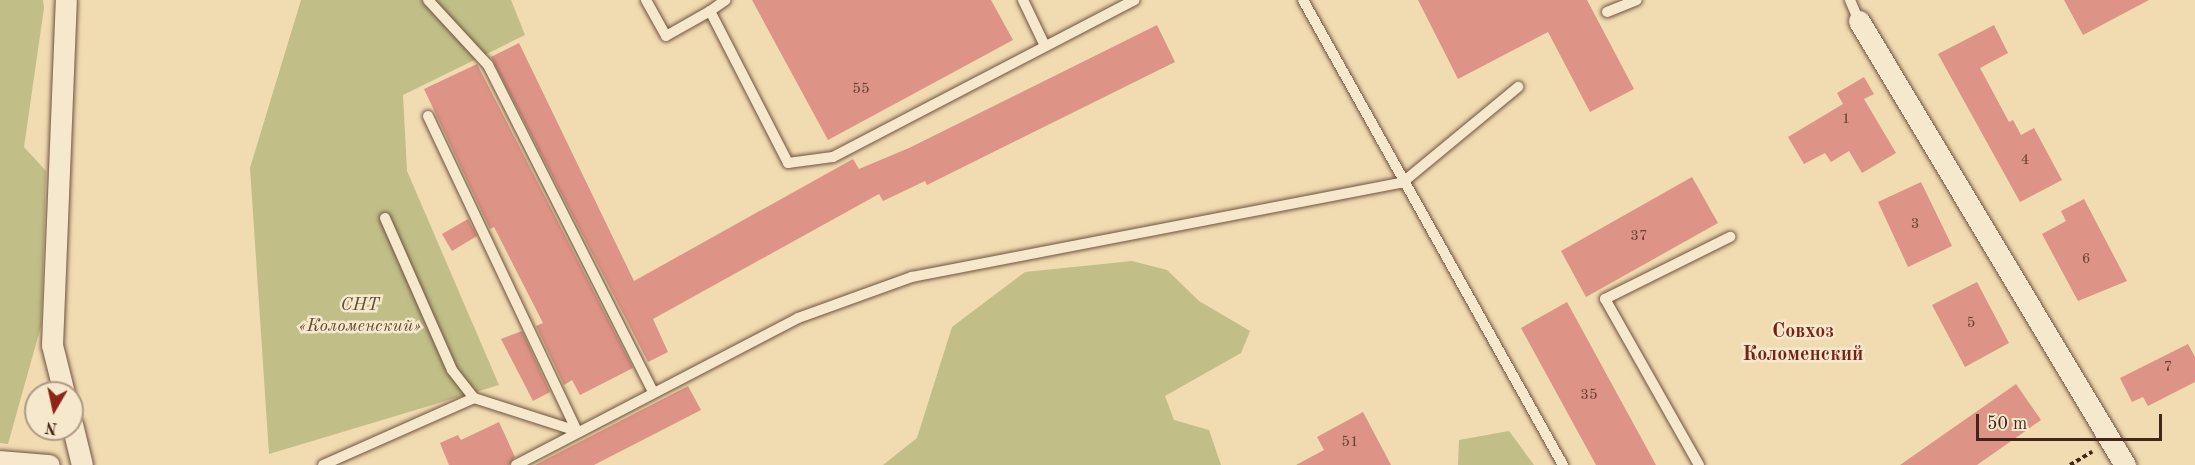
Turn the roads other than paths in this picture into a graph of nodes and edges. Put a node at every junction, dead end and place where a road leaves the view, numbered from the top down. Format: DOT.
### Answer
graph roads {
  1 [pos="66,0"];
  2 [pos="428,0"];
  3 [pos="646,0"];
  4 [pos="726,0"];
  5 [pos="1023,0"];
  6 [pos="1135,0"];
  7 [pos="1303,0"];
  8 [pos="1637,0"];
  9 [pos="1850,0"];
  10 [pos="710,11"];
  11 [pos="1607,12"];
  12 [pos="1859,21"];
  13 [pos="1046,46"];
  14 [pos="1518,87"];
  15 [pos="428,116"];
  16 [pos="1402,183"];
  17 [pos="385,218"];
  18 [pos="1730,237"];
  19 [pos="61,381"];
  20 [pos="652,390"];
  21 [pos="474,398"];
  22 [pos="577,431"];
  23 [pos="76,441"];
  24 [pos="0,461"];
  25 [pos="49,465"];
  26 [pos="82,465"];
  27 [pos="323,465"];
  28 [pos="516,465"];
  29 [pos="1563,465"];
  30 [pos="1699,465"];
  31 [pos="2125,465"];
  1 -- 19 [label="street"];
  2 -- 20 [label="lane"];
  3 -- 10 [label="lane"];
  4 -- 10 [label="lane"];
  5 -- 13 [label="lane"];
  6 -- 13 [label="lane"];
  7 -- 16 [label="lane"];
  8 -- 11 [label="lane"];
  9 -- 12 [label="lane"];
  10 -- 13 [label="lane"];
  12 -- 31 [label="street"];
  14 -- 16 [label="lane"];
  15 -- 22 [label="lane"];
  16 -- 20 [label="lane"];
  16 -- 29 [label="lane"];
  17 -- 21 [label="lane"];
  18 -- 30 [label="lane"];
  20 -- 22 [label="lane"];
  21 -- 22 [label="lane"];
  21 -- 27 [label="lane"];
  22 -- 28 [label="lane"];
  23 -- 26 [label="street"];
  24 -- 25 [label="street"];
}
